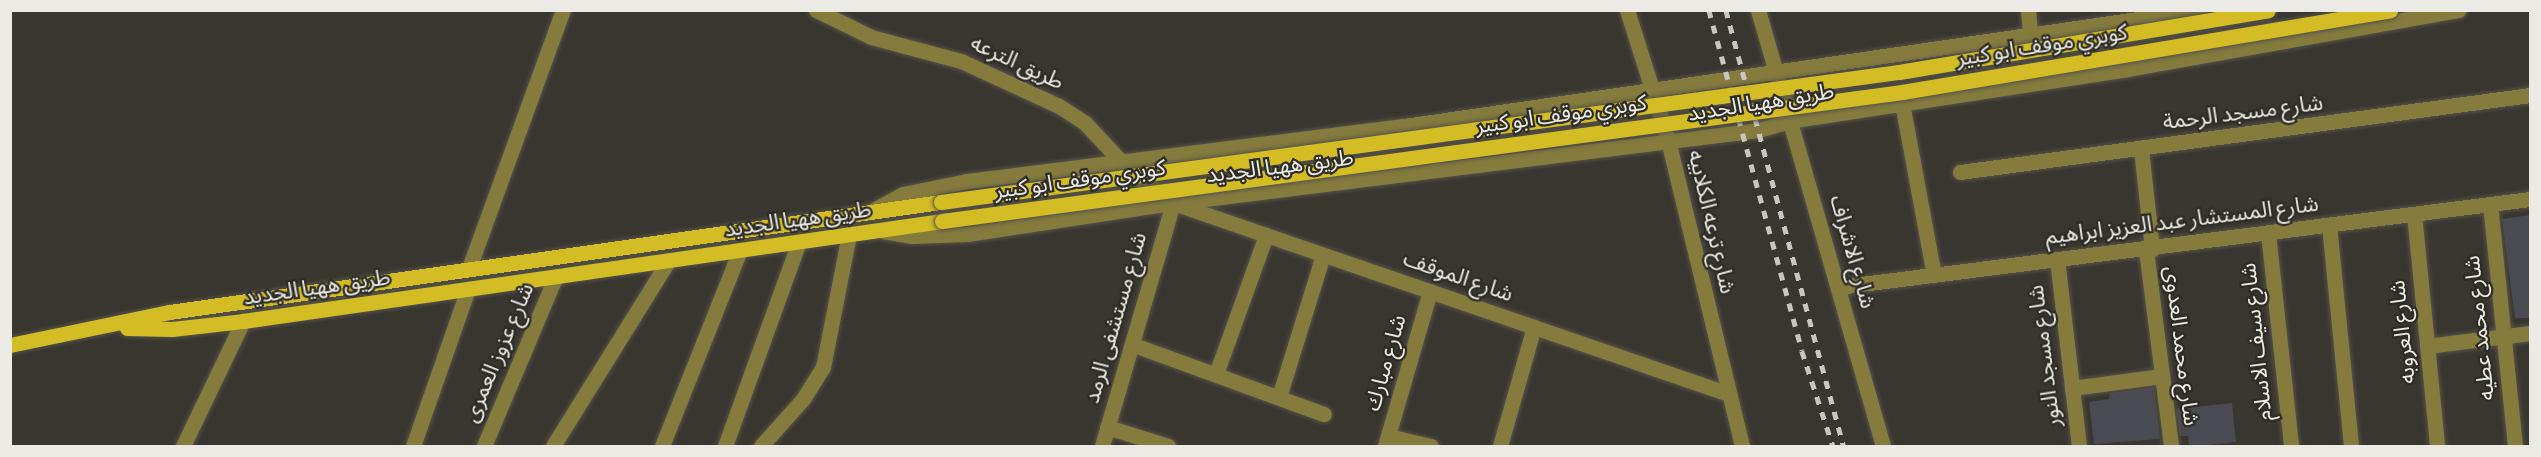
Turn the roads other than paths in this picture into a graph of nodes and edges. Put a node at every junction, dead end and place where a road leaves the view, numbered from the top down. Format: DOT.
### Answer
graph roads {
  1 [pos="563,10"];
  2 [pos="816,10"];
  3 [pos="1628,10"];
  4 [pos="1758,10"];
  5 [pos="2028,10"];
  6 [pos="2199,10"];
  7 [pos="2268,10"];
  8 [pos="2390,10"];
  9 [pos="2459,10"];
  10 [pos="2160,14"];
  11 [pos="2030,34"];
  12 [pos="1774,72"];
  13 [pos="1649,89"];
  14 [pos="2530,95"];
  15 [pos="1902,103"];
  16 [pos="1789,121"];
  17 [pos="1668,140"];
  18 [pos="2141,149"];
  19 [pos="1118,159"];
  20 [pos="1960,172"];
  21 [pos="2530,200"];
  22 [pos="1173,203"];
  23 [pos="2490,204"];
  24 [pos="875,209"];
  25 [pos="2414,214"];
  26 [pos="2329,225"];
  27 [pos="880,231"];
  28 [pos="2268,233"];
  29 [pos="849,235"];
  30 [pos="1266,235"];
  31 [pos="799,242"];
  32 [pos="740,250"];
  33 [pos="2149,250"];
  34 [pos="1323,255"];
  35 [pos="2056,259"];
  36 [pos="668,261"];
  37 [pos="469,268"];
  38 [pos="1934,275"];
  39 [pos="555,278"];
  40 [pos="1838,288"];
  41 [pos="468,289"];
  42 [pos="1431,291"];
  43 [pos="243,321"];
  44 [pos="1534,327"];
  45 [pos="103,328"];
  46 [pos="2530,333"];
  47 [pos="2504,337"];
  48 [pos="10,345"];
  49 [pos="1134,345"];
  50 [pos="2427,345"];
  51 [pos="1215,374"];
  52 [pos="2162,375"];
  53 [pos="2072,388"];
  54 [pos="1729,394"];
  55 [pos="1279,397"];
  56 [pos="1324,414"];
  57 [pos="1107,427"];
  58 [pos="1387,441"];
  59 [pos="183,447"];
  60 [pos="413,447"];
  61 [pos="484,447"];
  62 [pos="553,447"];
  63 [pos="662,447"];
  64 [pos="725,447"];
  65 [pos="761,447"];
  66 [pos="1102,447"];
  67 [pos="1168,447"];
  68 [pos="1431,447"];
  69 [pos="1500,447"];
  70 [pos="1742,447"];
  71 [pos="1883,447"];
  72 [pos="2079,447"];
  73 [pos="2171,447"];
  74 [pos="2291,447"];
  75 [pos="2351,447"];
  76 [pos="2437,447"];
  77 [pos="2515,447"];
  1 -- 37 [label="street"];
  2 -- 19 [label="street, طريق الترعه"];
  3 -- 13 [label="street, شارع ترعه الكلابيه"];
  4 -- 12 [label="street, شارع الاشراف"];
  5 -- 11 [label="street"];
  6 -- 10 [label="street, طريق ههيا الجديد"];
  7 -- 24 [label="main road, كوبري موقف ابو كبير, bridge"];
  8 -- 27 [label="main road, كوبري موقف ابو كبير, bridge"];
  9 -- 15 [label="street, طريق ههيا الجديد"];
  10 -- 11 [label="street, طريق ههيا الجديد"];
  11 -- 12 [label="street, طريق ههيا الجديد"];
  12 -- 13 [label="street, طريق ههيا الجديد"];
  12 -- 16 [label="street, شارع الاشراف"];
  13 -- 17 [label="street, شارع ترعه الكلابيه"];
  13 -- 19 [label="street, طريق ههيا الجديد"];
  14 -- 18 [label="street, شارع مسجد الرحمة"];
  15 -- 16 [label="street, طريق ههيا الجديد"];
  15 -- 38 [label="street"];
  16 -- 17 [label="street, طريق ههيا الجديد"];
  16 -- 40 [label="street, شارع الاشراف"];
  17 -- 22 [label="street, طريق ههيا الجديد"];
  17 -- 54 [label="street, شارع ترعه الكلابيه"];
  18 -- 20 [label="street, شارع مسجد الرحمة"];
  18 -- 33 [label="street, شارع محمد العدوى"];
  19 -- 22 [label="street, طريق الترعه"];
  19 -- 24 [label="street, طريق ههيا الجديد"];
  21 -- 23 [label="street, شارع المستشار عبد العزيز ابراهيم"];
  22 -- 27 [label="street, طريق ههيا الجديد"];
  22 -- 30 [label="street, شارع الموقف"];
  22 -- 49 [label="street, شارع مستشفى الرمد"];
  23 -- 25 [label="street, شارع المستشار عبد العزيز ابراهيم"];
  23 -- 47 [label="street, شارع محمد عطيه"];
  24 -- 37 [label="main road, طريق ههيا الجديد"];
  25 -- 26 [label="street, شارع المستشار عبد العزيز ابراهيم"];
  25 -- 50 [label="street, شارع العروبه"];
  26 -- 28 [label="street, شارع المستشار عبد العزيز ابراهيم"];
  26 -- 75 [label="street"];
  27 -- 29 [label="main road, طريق ههيا الجديد"];
  28 -- 33 [label="street, شارع المستشار عبد العزيز ابراهيم"];
  28 -- 74 [label="street, شارع سيف الاسلام"];
  29 -- 31 [label="main road, طريق ههيا الجديد"];
  29 -- 65 [label="street"];
  30 -- 34 [label="street, شارع الموقف"];
  30 -- 51 [label="street"];
  31 -- 32 [label="main road, طريق ههيا الجديد"];
  31 -- 64 [label="street"];
  32 -- 36 [label="main road, طريق ههيا الجديد"];
  32 -- 63 [label="street"];
  33 -- 35 [label="street, شارع المستشار عبد العزيز ابراهيم"];
  33 -- 52 [label="street, شارع محمد العدوى"];
  34 -- 42 [label="street, شارع الموقف"];
  34 -- 55 [label="street"];
  35 -- 38 [label="street, شارع المستشار عبد العزيز ابراهيم"];
  35 -- 53 [label="street, شارع مسجد النور"];
  36 -- 39 [label="main road, طريق ههيا الجديد"];
  36 -- 62 [label="street"];
  37 -- 45 [label="main road, طريق ههيا الجديد"];
  38 -- 40 [label="street, شارع المستشار عبد العزيز ابراهيم"];
  39 -- 41 [label="main road, طريق ههيا الجديد"];
  39 -- 61 [label="street, شارع عزوز العمرى"];
  40 -- 71 [label="street, شارع الاشراف"];
  41 -- 43 [label="main road, طريق ههيا الجديد"];
  41 -- 60 [label="street"];
  42 -- 44 [label="street, شارع الموقف"];
  42 -- 58 [label="street, شارع مبارك"];
  43 -- 45 [label="main road, طريق ههيا الجديد"];
  43 -- 59 [label="street"];
  44 -- 54 [label="street, شارع الموقف"];
  44 -- 69 [label="street"];
  45 -- 48 [label="main road, طريق ههيا الجديد"];
  46 -- 47 [label="street"];
  47 -- 50 [label="street"];
  47 -- 77 [label="street, شارع محمد عطيه"];
  49 -- 51 [label="street"];
  49 -- 57 [label="street, شارع مستشفى الرمد"];
  50 -- 76 [label="street, شارع العروبه"];
  51 -- 55 [label="street"];
  52 -- 53 [label="street"];
  52 -- 73 [label="street, شارع محمد العدوى"];
  53 -- 72 [label="street, شارع مسجد النور"];
  54 -- 70 [label="street, شارع ترعه الكلابيه"];
  55 -- 56 [label="street"];
  57 -- 66 [label="street, شارع مستشفى الرمد"];
  57 -- 67 [label="street"];
  58 -- 68 [label="street"];
}
